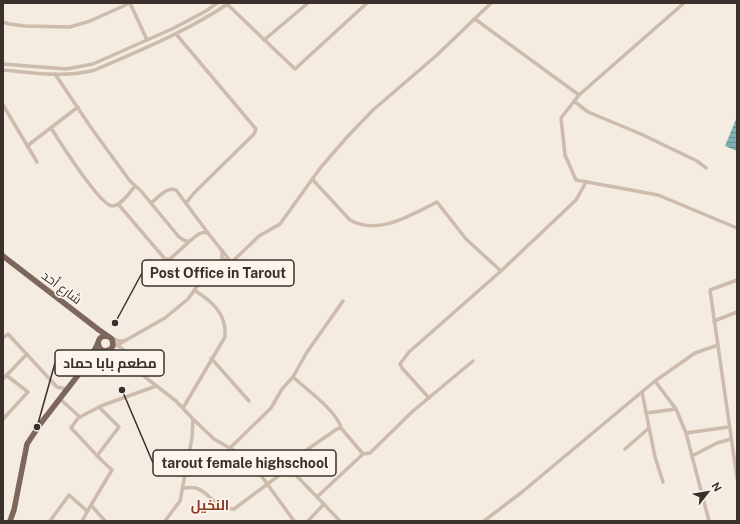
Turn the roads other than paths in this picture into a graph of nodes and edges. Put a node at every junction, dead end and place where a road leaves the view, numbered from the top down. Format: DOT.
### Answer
graph roads {
  1 [pos="130,3"];
  2 [pos="217,3"];
  3 [pos="308,3"];
  4 [pos="367,3"];
  5 [pos="491,3"];
  6 [pos="684,3"];
  7 [pos="228,4"];
  8 [pos="475,19"];
  9 [pos="3,22"];
  10 [pos="176,34"];
  11 [pos="147,40"];
  12 [pos="264,40"];
  13 [pos="3,64"];
  14 [pos="3,70"];
  15 [pos="56,74"];
  16 [pos="578,95"];
  17 [pos="574,101"];
  18 [pos="3,105"];
  19 [pos="78,108"];
  20 [pos="51,128"];
  21 [pos="27,146"];
  22 [pos="37,162"];
  23 [pos="706,168"];
  24 [pos="312,180"];
  25 [pos="586,182"];
  26 [pos="135,186"];
  27 [pos="118,203"];
  28 [pos="151,203"];
  29 [pos="186,203"];
  30 [pos="737,228"];
  31 [pos="208,233"];
  32 [pos="190,241"];
  33 [pos="3,256"];
  34 [pos="231,262"];
  35 [pos="501,271"];
  36 [pos="737,280"];
  37 [pos="194,290"];
  38 [pos="343,301"];
  39 [pos="737,312"];
  40 [pos="714,321"];
  41 [pos="89,322"];
  42 [pos="3,338"];
  43 [pos="111,339"];
  44 [pos="98,341"];
  45 [pos="125,341"];
  46 [pos="119,345"];
  47 [pos="718,345"];
  48 [pos="108,350"];
  49 [pos="125,351"];
  50 [pos="27,354"];
  51 [pos="211,358"];
  52 [pos="89,360"];
  53 [pos="132,360"];
  54 [pos="472,361"];
  55 [pos="6,375"];
  56 [pos="293,377"];
  57 [pos="3,379"];
  58 [pos="655,381"];
  59 [pos="156,386"];
  60 [pos="67,389"];
  61 [pos="642,392"];
  62 [pos="429,398"];
  63 [pos="60,399"];
  64 [pos="249,401"];
  65 [pos="99,407"];
  66 [pos="183,408"];
  67 [pos="676,409"];
  68 [pos="646,413"];
  69 [pos="80,417"];
  70 [pos="3,419"];
  71 [pos="193,419"];
  72 [pos="730,427"];
  73 [pos="341,428"];
  74 [pos="649,428"];
  75 [pos="686,433"];
  76 [pos="731,439"];
  77 [pos="230,448"];
  78 [pos="625,449"];
  79 [pos="363,454"];
  80 [pos="97,456"];
  81 [pos="692,456"];
  82 [pos="288,468"];
  83 [pos="737,478"];
  84 [pos="663,482"];
  85 [pos="266,484"];
  86 [pos="183,488"];
  87 [pos="317,496"];
  88 [pos="324,504"];
  89 [pos="91,505"];
  90 [pos="88,511"];
  91 [pos="10,521"];
  92 [pos="50,521"];
  93 [pos="82,521"];
  94 [pos="105,521"];
  95 [pos="165,521"];
  96 [pos="294,521"];
  97 [pos="308,521"];
  98 [pos="340,521"];
  99 [pos="484,521"];
  100 [pos="709,521"];
  1 -- 9 [label="street"];
  1 -- 11 [label="street"];
  2 -- 11 [label="street"];
  3 -- 12 [label="street"];
  4 -- 12 [label="street"];
  5 -- 8 [label="street"];
  6 -- 16 [label="street"];
  7 -- 10 [label="street"];
  7 -- 12 [label="street"];
  8 -- 16 [label="street"];
  8 -- 24 [label="street"];
  10 -- 15 [label="street"];
  10 -- 29 [label="street"];
  11 -- 13 [label="street"];
  14 -- 15 [label="street"];
  15 -- 19 [label="street"];
  16 -- 17 [label="street"];
  17 -- 23 [label="street"];
  17 -- 25 [label="street"];
  18 -- 21 [label="street"];
  19 -- 20 [label="street"];
  19 -- 26 [label="street"];
  20 -- 21 [label="street"];
  20 -- 27 [label="street"];
  21 -- 22 [label="street"];
  24 -- 34 [label="street"];
  24 -- 35 [label="street"];
  25 -- 30 [label="street"];
  25 -- 35 [label="street"];
  26 -- 27 [label="street"];
  26 -- 28 [label="street"];
  27 -- 32 [label="street"];
  28 -- 29 [label="street"];
  28 -- 32 [label="street"];
  29 -- 31 [label="street"];
  31 -- 32 [label="street"];
  31 -- 34 [label="street"];
  33 -- 41 [label="main road, شارع أحد"];
  34 -- 37 [label="street"];
  35 -- 62 [label="street"];
  36 -- 40 [label="street"];
  37 -- 45 [label="street"];
  37 -- 51 [label="street"];
  38 -- 56 [label="street"];
  39 -- 40 [label="street"];
  40 -- 47 [label="street"];
  41 -- 43 [label="main road, شارع أحد"];
  41 -- 44 [label="main road"];
  42 -- 50 [label="street"];
  43 -- 44 [label="main road"];
  43 -- 45 [label="street"];
  43 -- 46 [label="street"];
  43 -- 48 [label="main road"];
  44 -- 48 [label="main road"];
  44 -- 52 [label="main road"];
  45 -- 46 [label="street"];
  45 -- 49 [label="street"];
  46 -- 48 [label="street"];
  46 -- 49 [label="street"];
  47 -- 58 [label="street"];
  47 -- 72 [label="street"];
  48 -- 52 [label="main road"];
  48 -- 53 [label="street"];
  49 -- 53 [label="street"];
  50 -- 55 [label="street"];
  50 -- 60 [label="street"];
  51 -- 64 [label="street"];
  51 -- 66 [label="street"];
  52 -- 60 [label="main road"];
  53 -- 59 [label="street"];
  54 -- 62 [label="street"];
  55 -- 57 [label="street"];
  55 -- 70 [label="street"];
  56 -- 73 [label="street"];
  56 -- 77 [label="street"];
  58 -- 61 [label="street"];
  58 -- 67 [label="street"];
  59 -- 65 [label="street"];
  59 -- 66 [label="street"];
  60 -- 63 [label="main road"];
  61 -- 68 [label="street"];
  61 -- 99 [label="street"];
  62 -- 79 [label="street"];
  63 -- 69 [label="street"];
  63 -- 91 [label="main road"];
  65 -- 69 [label="street"];
  65 -- 80 [label="street"];
  66 -- 71 [label="street"];
  67 -- 68 [label="street"];
  67 -- 75 [label="street"];
  68 -- 74 [label="street"];
  69 -- 80 [label="street"];
  71 -- 77 [label="street"];
  71 -- 86 [label="street"];
  72 -- 75 [label="street"];
  72 -- 76 [label="street"];
  73 -- 79 [label="street"];
  73 -- 82 [label="street"];
  74 -- 78 [label="street"];
  74 -- 84 [label="street"];
  75 -- 81 [label="street"];
  76 -- 81 [label="street"];
  76 -- 83 [label="street"];
  77 -- 85 [label="street"];
  79 -- 87 [label="street"];
  80 -- 89 [label="street"];
  81 -- 100 [label="street"];
  82 -- 85 [label="street"];
  82 -- 87 [label="street"];
  85 -- 86 [label="street"];
  85 -- 96 [label="street"];
  86 -- 95 [label="street"];
  87 -- 88 [label="street"];
  88 -- 97 [label="street"];
  88 -- 98 [label="street"];
  89 -- 90 [label="street"];
  89 -- 94 [label="street"];
  90 -- 92 [label="street"];
  90 -- 93 [label="street"];
}
